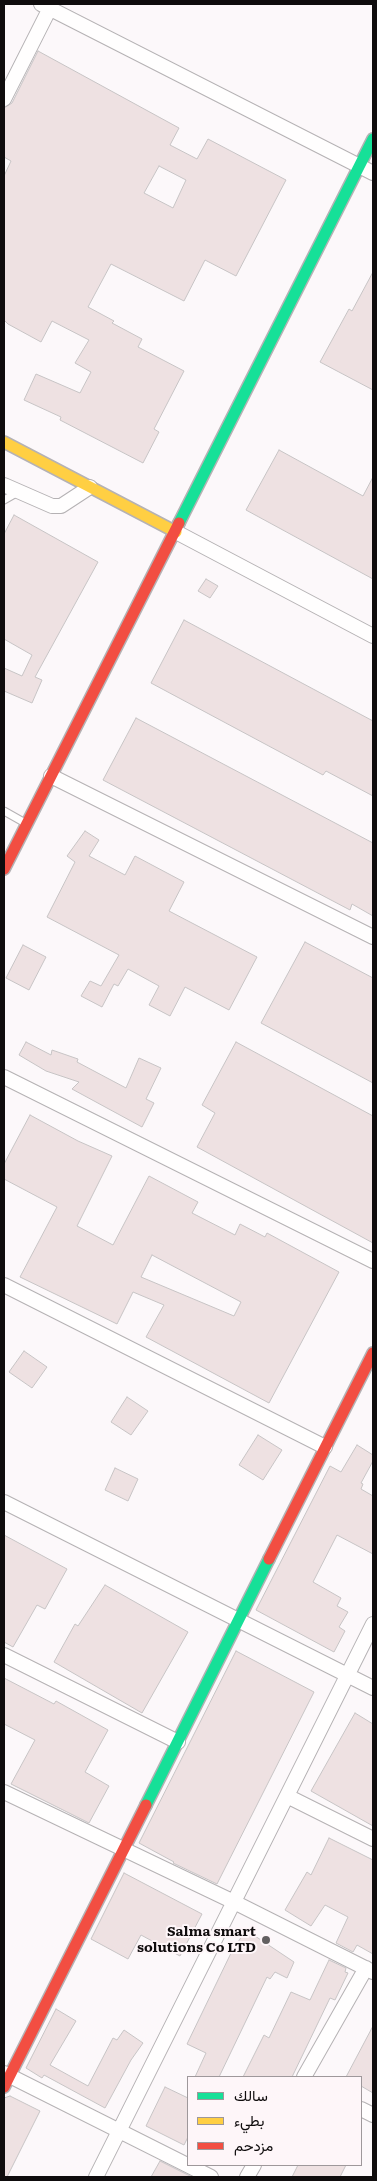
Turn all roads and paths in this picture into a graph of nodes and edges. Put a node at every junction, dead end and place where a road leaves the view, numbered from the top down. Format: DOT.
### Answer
graph roads {
  1 [pos="45,6"];
  2 [pos="4,99"];
  3 [pos="373,139"];
  4 [pos="360,166"];
  5 [pos="373,173"];
  6 [pos="4,442"];
  7 [pos="4,486"];
  8 [pos="90,487"];
  9 [pos="18,492"];
  10 [pos="4,500"];
  11 [pos="176,532"];
  12 [pos="373,636"];
  13 [pos="51,776"];
  14 [pos="4,811"];
  15 [pos="27,824"];
  16 [pos="4,869"];
  17 [pos="373,937"];
  18 [pos="4,1077"];
  19 [pos="373,1261"];
  20 [pos="4,1285"];
  21 [pos="372,1361"];
  22 [pos="325,1447"];
  23 [pos="4,1502"];
  24 [pos="240,1621"];
  25 [pos="373,1624"];
  26 [pos="4,1655"];
  27 [pos="348,1675"];
  28 [pos="373,1688"];
  29 [pos="178,1742"];
  30 [pos="4,1792"];
  31 [pos="287,1796"];
  32 [pos="373,1840"];
  33 [pos="123,1848"];
  34 [pos="234,1902"];
  35 [pos="370,1970"];
  36 [pos="305,2076"];
  37 [pos="6,2079"];
  38 [pos="119,2131"];
  39 [pos="187,2165"];
  40 [pos="189,2166"];
  41 [pos="253,2166"];
  42 [pos="96,2177"];
  43 [pos="211,2177"];
  44 [pos="247,2177"];
  1 -- 2 [label="street"];
  1 -- 4 [label="street"];
  3 -- 4 [label="street"];
  4 -- 5 [label="street"];
  4 -- 11 [label="street"];
  6 -- 8 [label="street"];
  7 -- 9 [label="street"];
  8 -- 9 [label="street"];
  8 -- 11 [label="street"];
  9 -- 10 [label="lane"];
  11 -- 12 [label="street"];
  11 -- 13 [label="street"];
  13 -- 15 [label="street"];
  13 -- 17 [label="street"];
  14 -- 15 [label="lane"];
  15 -- 16 [label="street"];
  18 -- 19 [label="street"];
  20 -- 22 [label="street"];
  21 -- 22 [label="street"];
  22 -- 24 [label="street"];
  23 -- 24 [label="street"];
  24 -- 27 [label="street"];
  24 -- 29 [label="street"];
  25 -- 27 [label="street"];
  26 -- 29 [label="street"];
  27 -- 28 [label="street"];
  27 -- 31 [label="street"];
  29 -- 33 [label="street"];
  30 -- 33 [label="street"];
  31 -- 32 [label="street"];
  31 -- 34 [label="street"];
  33 -- 34 [label="street"];
  33 -- 37 [label="street"];
  34 -- 35 [label="street"];
  34 -- 38 [label="street"];
  35 -- 36 [label="street"];
  37 -- 38 [label="street"];
  38 -- 39 [label="street"];
  38 -- 42 [label="street"];
  40 -- 43 [label="street"];
  41 -- 44 [label="street"];
}
